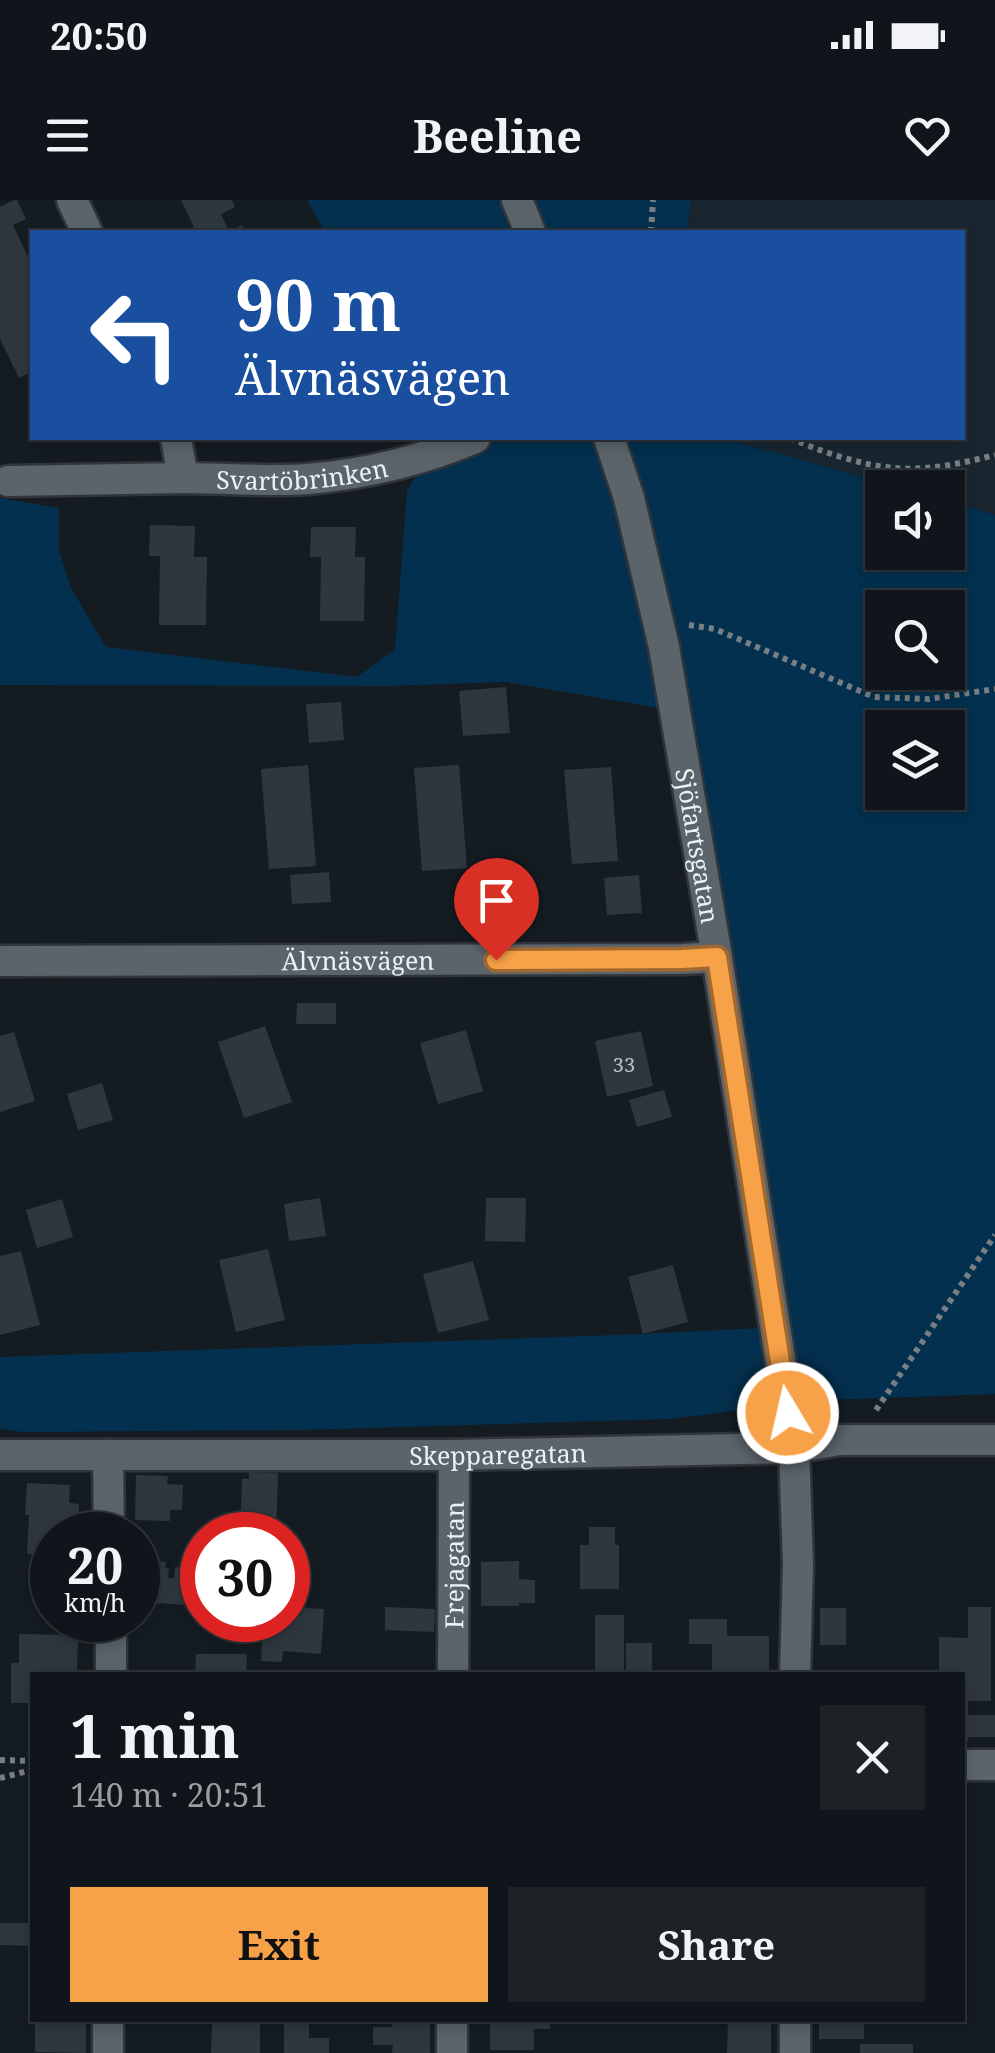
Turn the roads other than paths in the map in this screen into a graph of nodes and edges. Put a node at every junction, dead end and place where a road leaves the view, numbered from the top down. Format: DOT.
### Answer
graph roads {
  1 [pos="72,200"];
  2 [pos="517,200"];
  3 [pos="87,230"];
  4 [pos="529,230"];
  5 [pos="176,440"];
  6 [pos="470,440"];
  7 [pos="609,440"];
  8 [pos="183,478"];
  9 [pos="8,481"];
  10 [pos="717,957"];
  11 [pos="0,961"];
  12 [pos="995,1440"];
  13 [pos="794,1448"];
  14 [pos="0,1455"];
  15 [pos="108,1455"];
  16 [pos="454,1455"];
  17 [pos="109,1512"];
  18 [pos="110,1642"];
  19 [pos="111,1672"];
  20 [pos="453,1672"];
  21 [pos="796,1672"];
  22 [pos="965,1766"];
  23 [pos="995,1766"];
  24 [pos="108,2022"];
  25 [pos="452,2022"];
  26 [pos="795,2022"];
  27 [pos="108,2053"];
  28 [pos="452,2053"];
  29 [pos="795,2053"];
  1 -- 3 [label="street"];
  2 -- 4 [label="street"];
  5 -- 8 [label="street, Svartöbrinken"];
  6 -- 8 [label="street, Svartöbrinken"];
  7 -- 10 [label="street, Sjöfartsgatan"];
  8 -- 9 [label="street, Svartöbrinken"];
  10 -- 11 [label="street, Älvnäsvägen"];
  10 -- 13 [label="street, Sjöfartsgatan"];
  12 -- 13 [label="street, Skepparegatan"];
  13 -- 16 [label="street, Skepparegatan"];
  13 -- 21 [label="street, Sjöfartsgatan"];
  14 -- 15 [label="street, Skepparegatan"];
  15 -- 16 [label="street, Skepparegatan"];
  15 -- 17 [label="street"];
  16 -- 20 [label="street, Frejagatan"];
  18 -- 19 [label="street"];
  22 -- 23 [label="street"];
  24 -- 27 [label="street"];
  25 -- 28 [label="street"];
  26 -- 29 [label="street"];
}
